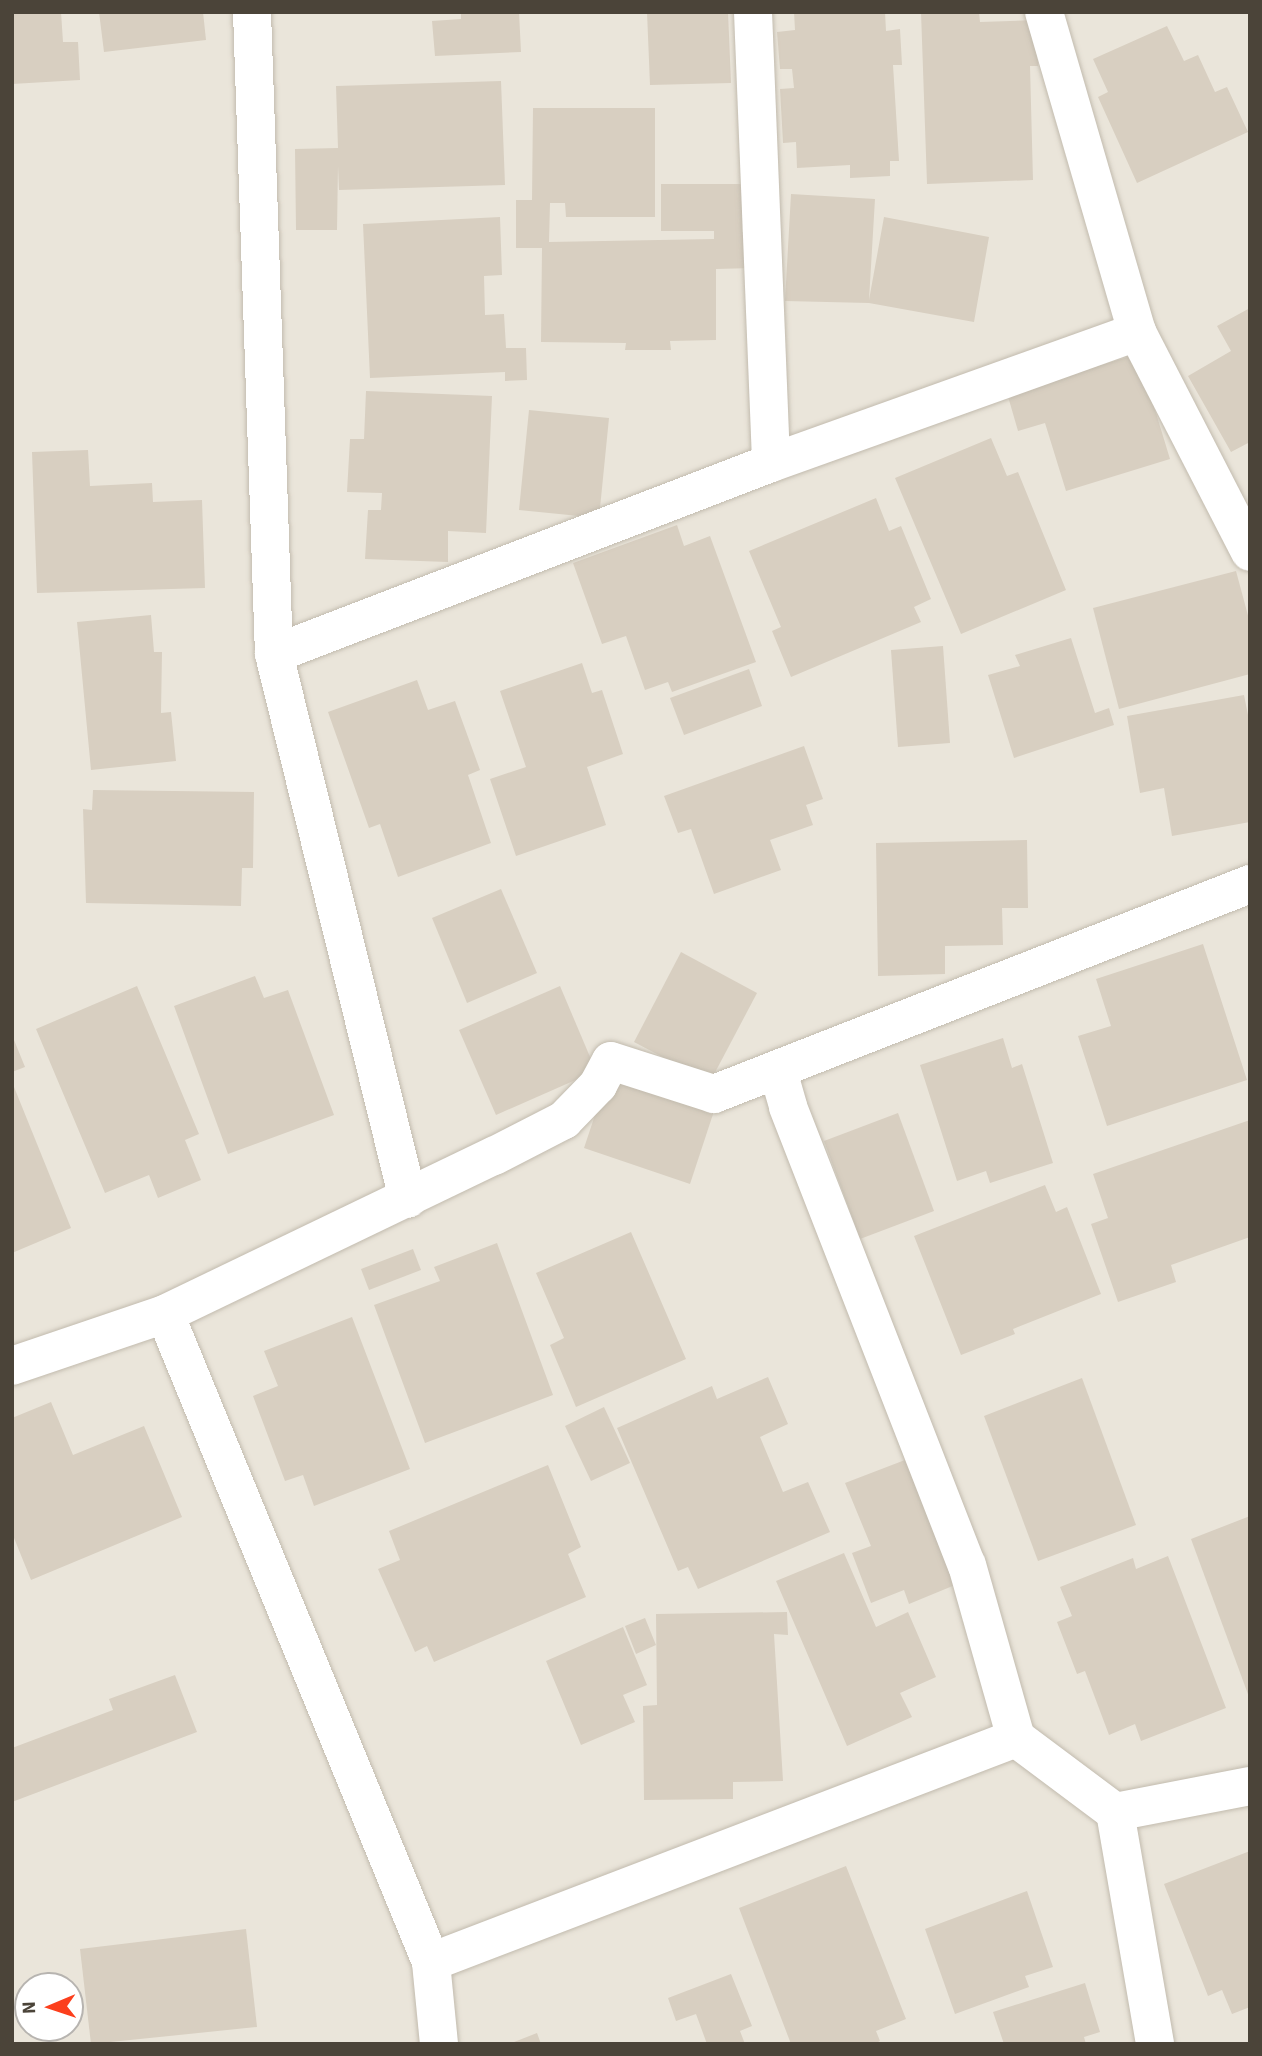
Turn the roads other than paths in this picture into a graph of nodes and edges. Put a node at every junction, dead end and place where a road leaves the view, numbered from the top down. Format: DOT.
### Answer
graph roads {
  1 [pos="252,12"];
  2 [pos="753,12"];
  3 [pos="1044,12"];
  4 [pos="1137,332"];
  5 [pos="771,463"];
  6 [pos="1250,552"];
  7 [pos="274,654"];
  8 [pos="1250,884"];
  9 [pos="778,1071"];
  10 [pos="408,1199"];
  11 [pos="165,1314"];
  12 [pos="12,1366"];
  13 [pos="1016,1738"];
  14 [pos="1250,1786"];
  15 [pos="1115,1812"];
  16 [pos="431,1962"];
  17 [pos="439,2044"];
  18 [pos="1155,2044"];
  1 -- 7 [label="street"];
  2 -- 5 [label="street"];
  3 -- 4 [label="street"];
  4 -- 5 [label="street"];
  4 -- 6 [label="street"];
  5 -- 7 [label="street"];
  7 -- 10 [label="street"];
  8 -- 9 [label="street"];
  9 -- 10 [label="street"];
  9 -- 13 [label="street"];
  10 -- 11 [label="street"];
  11 -- 12 [label="street"];
  11 -- 16 [label="street"];
  13 -- 15 [label="street"];
  13 -- 16 [label="street"];
  14 -- 15 [label="street"];
  15 -- 18 [label="street"];
  16 -- 17 [label="street"];
}
